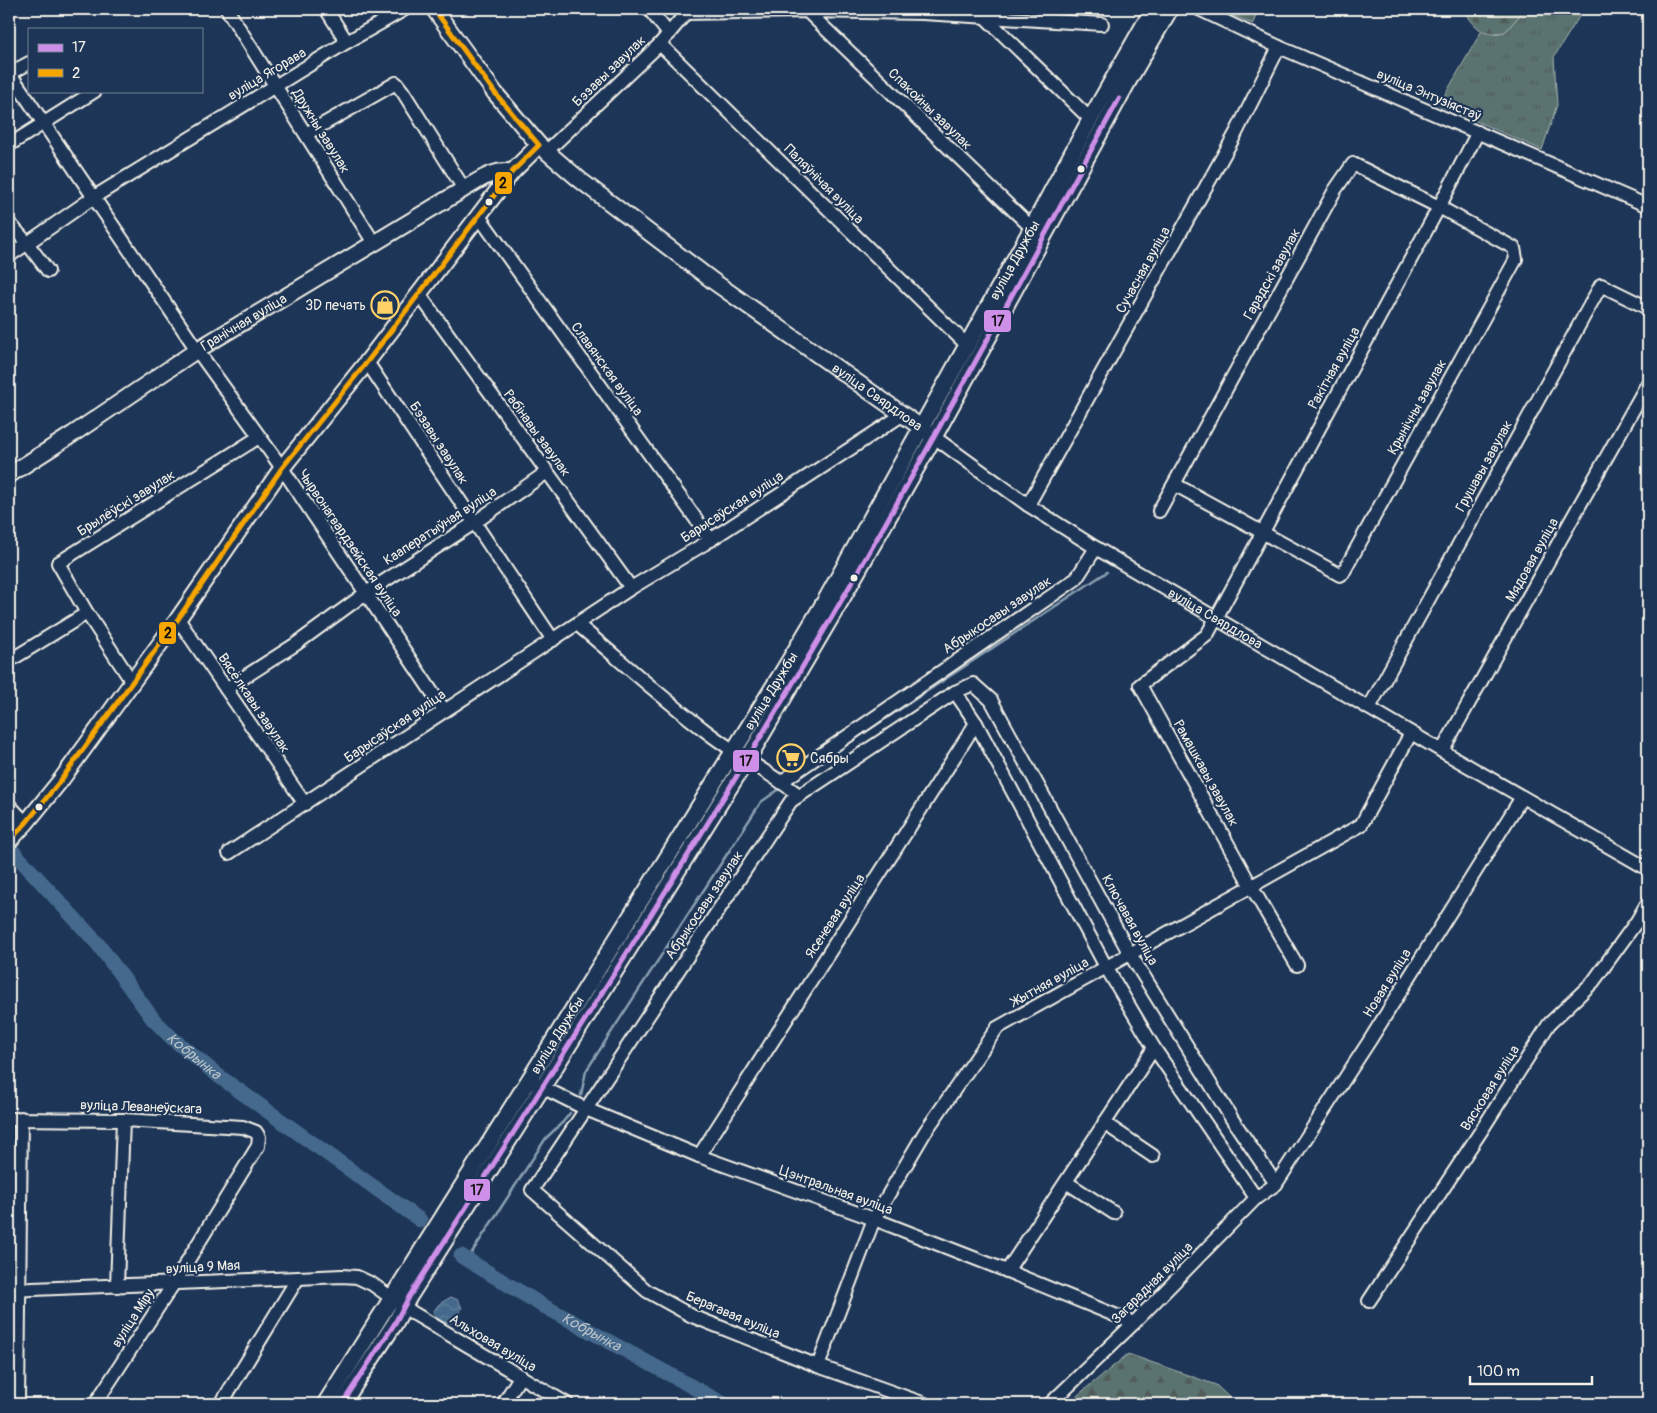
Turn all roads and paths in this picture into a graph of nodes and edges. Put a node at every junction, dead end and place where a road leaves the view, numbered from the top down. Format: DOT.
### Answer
graph roads {
  1 [pos="227,9"];
  2 [pos="326,9"];
  3 [pos="405,9"];
  4 [pos="434,9"];
  5 [pos="649,9"];
  6 [pos="1153,9"];
  7 [pos="1170,9"];
  8 [pos="1199,9"];
  9 [pos="687,11"];
  10 [pos="807,11"];
  11 [pos="924,11"];
  12 [pos="985,17"];
  13 [pos="1102,24"];
  14 [pos="669,34"];
  15 [pos="348,42"];
  16 [pos="660,44"];
  17 [pos="1279,46"];
  18 [pos="28,64"];
  19 [pos="9,73"];
  20 [pos="275,86"];
  21 [pos="93,92"];
  22 [pos="1091,118"];
  23 [pos="43,122"];
  24 [pos="1478,132"];
  25 [pos="306,134"];
  26 [pos="9,145"];
  27 [pos="543,148"];
  28 [pos="512,172"];
  29 [pos="464,189"];
  30 [pos="94,197"];
  31 [pos="1648,206"];
  32 [pos="1439,207"];
  33 [pos="478,215"];
  34 [pos="12,226"];
  35 [pos="1032,228"];
  36 [pos="27,243"];
  37 [pos="374,243"];
  38 [pos="9,256"];
  39 [pos="48,271"];
  40 [pos="419,294"];
  41 [pos="1648,308"];
  42 [pos="967,345"];
  43 [pos="197,350"];
  44 [pos="367,362"];
  45 [pos="1648,383"];
  46 [pos="902,415"];
  47 [pos="921,427"];
  48 [pos="259,437"];
  49 [pos="934,437"];
  50 [pos="282,468"];
  51 [pos="547,472"];
  52 [pos="9,475"];
  53 [pos="1174,484"];
  54 [pos="1028,505"];
  55 [pos="1159,511"];
  56 [pos="890,512"];
  57 [pos="474,523"];
  58 [pos="1262,532"];
  59 [pos="710,540"];
  60 [pos="1096,548"];
  61 [pos="631,588"];
  62 [pos="366,592"];
  63 [pos="87,613"];
  64 [pos="1216,617"];
  65 [pos="178,619"];
  66 [pos="577,624"];
  67 [pos="553,640"];
  68 [pos="9,661"];
  69 [pos="132,682"];
  70 [pos="226,689"];
  71 [pos="955,692"];
  72 [pos="1369,708"];
  73 [pos="444,710"];
  74 [pos="976,723"];
  75 [pos="1411,733"];
  76 [pos="1442,751"];
  77 [pos="741,755"];
  78 [pos="781,782"];
  79 [pos="799,795"];
  80 [pos="1522,797"];
  81 [pos="305,804"];
  82 [pos="9,805"];
  83 [pos="26,823"];
  84 [pos="11,839"];
  85 [pos="229,853"];
  86 [pos="1648,869"];
  87 [pos="1251,886"];
  88 [pos="1648,902"];
  89 [pos="1130,954"];
  90 [pos="1297,965"];
  91 [pos="1106,967"];
  92 [pos="1154,1048"];
  93 [pos="536,1084"];
  94 [pos="586,1109"];
  95 [pos="15,1119"];
  96 [pos="123,1120"];
  97 [pos="1104,1123"];
  98 [pos="258,1146"];
  99 [pos="699,1156"];
  100 [pos="1153,1156"];
  101 [pos="1066,1182"];
  102 [pos="1276,1184"];
  103 [pos="532,1190"];
  104 [pos="1256,1198"];
  105 [pos="1114,1213"];
  106 [pos="874,1219"];
  107 [pos="1008,1270"];
  108 [pos="298,1278"];
  109 [pos="174,1283"];
  110 [pos="117,1286"];
  111 [pos="14,1290"];
  112 [pos="1369,1301"];
  113 [pos="398,1303"];
  114 [pos="1134,1323"];
  115 [pos="818,1366"];
  116 [pos="520,1377"];
  117 [pos="18,1404"];
  118 [pos="95,1404"];
  119 [pos="221,1404"];
  120 [pos="325,1404"];
  121 [pos="342,1404"];
  122 [pos="503,1404"];
  123 [pos="567,1404"];
  124 [pos="925,1404"];
  125 [pos="1050,1404"];
  1 -- 20 [label="street, Дружны завулак"];
  2 -- 15 [label="street"];
  3 -- 15 [label="street, вуліца Ягорава"];
  4 -- 27 [label="main road, вуліца Свярдлова"];
  5 -- 14 [label="street"];
  6 -- 22 [label="main road, вуліца Дружбы"];
  7 -- 49 [label="main road, вуліца Дружбы"];
  8 -- 17 [label="street, вуліца Энтузіястаў"];
  9 -- 10 [label="street"];
  9 -- 14 [label="street, Бэзавы завулак"];
  10 -- 11 [label="street"];
  10 -- 35 [label="street, Спакойны завулак"];
  11 -- 12 [label="street"];
  12 -- 13 [label="street"];
  12 -- 22 [label="street"];
  14 -- 16 [label="street, Бэзавы завулак"];
  15 -- 20 [label="street, вуліца Ягорава"];
  16 -- 27 [label="street, Бэзавы завулак"];
  16 -- 42 [label="street, Паляўнічая вуліца"];
  17 -- 24 [label="street, вуліца Энтузіястаў"];
  17 -- 54 [label="street, Сучасная вуліца"];
  18 -- 19 [label="street, Чырвонагвардзейская вуліца"];
  19 -- 23 [label="street, Чырвонагвардзейская вуліца"];
  20 -- 25 [label="street, Дружны завулак"];
  20 -- 30 [label="street, вуліца Ягорава"];
  21 -- 23 [label="street"];
  22 -- 35 [label="main road, вуліца Дружбы"];
  23 -- 26 [label="street"];
  23 -- 30 [label="street, Чырвонагвардзейская вуліца"];
  24 -- 31 [label="street, вуліца Энтузіястаў"];
  24 -- 32 [label="street, Ракітная вуліца"];
  25 -- 29 [label="street"];
  25 -- 37 [label="street, Дружны завулак"];
  27 -- 28 [label="main road"];
  27 -- 46 [label="main road, вуліца Свярдлова"];
  28 -- 29 [label="main road, Гранічная вуліца"];
  28 -- 33 [label="main road"];
  29 -- 37 [label="main road, Гранічная вуліца"];
  30 -- 36 [label="street"];
  30 -- 43 [label="street, Чырвонагвардзейская вуліца"];
  32 -- 53 [label="street, Гарадскі завулак"];
  32 -- 58 [label="street, Ракітная вуліца"];
  32 -- 58 [label="street, Крынічны завулак"];
  33 -- 40 [label="main road"];
  33 -- 59 [label="street, Славянская вуліца"];
  34 -- 36 [label="street"];
  35 -- 42 [label="main road, вуліца Дружбы"];
  36 -- 38 [label="street"];
  36 -- 39 [label="street"];
  37 -- 43 [label="main road, Гранічная вуліца"];
  40 -- 44 [label="main road"];
  40 -- 51 [label="street, Рабінавы завулак"];
  41 -- 72 [label="street, Грушавы завулак"];
  42 -- 47 [label="main road, вуліца Дружбы"];
  42 -- 49 [label="main road"];
  43 -- 48 [label="street, Чырвонагвардзейская вуліца"];
  43 -- 52 [label="main road, Гранічная вуліца"];
  44 -- 50 [label="main road"];
  44 -- 57 [label="street, Бэзавы завулак"];
  45 -- 76 [label="street, Мядовая вуліца"];
  46 -- 47 [label="main road, вуліца Свярдлова"];
  46 -- 59 [label="street, Барысаўская вуліца"];
  47 -- 49 [label="main road, вуліца Свярдлова"];
  47 -- 56 [label="main road"];
  47 -- 77 [label="main road, вуліца Дружбы"];
  48 -- 50 [label="street, Чырвонагвардзейская вуліца"];
  48 -- 63 [label="street, Брылёўскі завулак"];
  49 -- 54 [label="street, вуліца Свярдлова"];
  49 -- 56 [label="main road, вуліца Дружбы"];
  50 -- 62 [label="street, Чырвонагвардзейская вуліца"];
  50 -- 65 [label="main road"];
  51 -- 57 [label="street, Кааператыўная вуліца"];
  51 -- 61 [label="street, Рабінавы завулак"];
  53 -- 55 [label="street, Гарадскі завулак"];
  53 -- 58 [label="street"];
  54 -- 60 [label="street, вуліца Свярдлова"];
  56 -- 77 [label="main road, вуліца Дружбы"];
  57 -- 62 [label="street, Кааператыўная вуліца"];
  57 -- 67 [label="street, Бэзавы завулак"];
  58 -- 64 [label="street, Ракітная вуліца"];
  59 -- 61 [label="street, Барысаўская вуліца"];
  60 -- 64 [label="street, вуліца Свярдлова"];
  60 -- 78 [label="street, Абрыкосавы завулак"];
  61 -- 66 [label="street, Барысаўская вуліца"];
  62 -- 70 [label="street, Кааператыўная вуліца"];
  62 -- 73 [label="street, Чырвонагвардзейская вуліца"];
  63 -- 68 [label="street"];
  63 -- 69 [label="street, Брылёўскі завулак"];
  64 -- 72 [label="street, вуліца Свярдлова"];
  64 -- 87 [label="street, Рамашкавы завулак"];
  65 -- 69 [label="main road"];
  65 -- 70 [label="street, Вясёлкавы завулак"];
  66 -- 67 [label="street, Барысаўская вуліца"];
  66 -- 77 [label="street"];
  67 -- 73 [label="street, Барысаўская вуліца"];
  69 -- 83 [label="main road"];
  70 -- 81 [label="street, Вясёлкавы завулак"];
  71 -- 74 [label="street"];
  71 -- 79 [label="street, Абрыкосавы завулак"];
  71 -- 89 [label="street, Ключавая вуліца"];
  72 -- 75 [label="street, вуліца Свярдлова"];
  73 -- 81 [label="street, Барысаўская вуліца"];
  74 -- 91 [label="street"];
  74 -- 99 [label="street, Ясеневая вуліца"];
  75 -- 76 [label="street, вуліца Свярдлова"];
  75 -- 87 [label="street, Жытняя вуліца"];
  76 -- 80 [label="street, вуліца Свярдлова"];
  77 -- 78 [label="street"];
  77 -- 93 [label="main road, вуліца Дружбы"];
  77 -- 93 [label="main road, вуліца Дружбы"];
  78 -- 79 [label="street"];
  79 -- 94 [label="street, Абрыкосавы завулак"];
  80 -- 86 [label="street, вуліца Свярдлова"];
  80 -- 102 [label="street, Новая вуліца"];
  81 -- 85 [label="street, Барысаўская вуліца"];
  82 -- 83 [label="street"];
  83 -- 84 [label="main road"];
  87 -- 89 [label="street, Жытняя вуліца"];
  87 -- 90 [label="street, Рамашкавы завулак"];
  88 -- 112 [label="street, Вясковая вуліца"];
  89 -- 91 [label="street, Жытняя вуліца"];
  89 -- 102 [label="street, Ключавая вуліца"];
  91 -- 92 [label="street"];
  91 -- 106 [label="street, Жытняя вуліца"];
  92 -- 97 [label="street"];
  92 -- 104 [label="street"];
  93 -- 94 [label="street, Цэнтральная вуліца"];
  93 -- 113 [label="main road, вуліца Дружбы"];
  93 -- 113 [label="main road, вуліца Дружбы"];
  94 -- 99 [label="street, Цэнтральная вуліца"];
  94 -- 103 [label="street, Абрыкосавы завулак"];
  95 -- 96 [label="street, вуліца Леванеўскага"];
  95 -- 111 [label="street"];
  96 -- 98 [label="street, вуліца Леванеўскага"];
  96 -- 110 [label="street"];
  97 -- 100 [label="street"];
  97 -- 101 [label="street"];
  98 -- 109 [label="street, вуліца Міру"];
  99 -- 106 [label="street, Цэнтральная вуліца"];
  101 -- 105 [label="street"];
  101 -- 107 [label="street"];
  102 -- 104 [label="street, Загарадная вуліца"];
  103 -- 115 [label="street, Берагавая вуліца"];
  104 -- 114 [label="street, Загарадная вуліца"];
  106 -- 107 [label="street, Цэнтральная вуліца"];
  106 -- 115 [label="street, Жытняя вуліца"];
  107 -- 114 [label="street, Цэнтральная вуліца"];
  108 -- 109 [label="street, вуліца 9 Мая"];
  108 -- 113 [label="street, вуліца 9 Мая"];
  108 -- 119 [label="street"];
  109 -- 110 [label="street, вуліца 9 Мая"];
  109 -- 118 [label="street, вуліца Міру"];
  110 -- 111 [label="street, вуліца 9 Мая"];
  111 -- 117 [label="street"];
  113 -- 116 [label="street, Альховая вуліца"];
  113 -- 120 [label="main road, вуліца Дружбы"];
  113 -- 121 [label="main road"];
  114 -- 125 [label="street, Загарадная вуліца"];
  115 -- 124 [label="street, Берагавая вуліца"];
  116 -- 122 [label="street"];
  116 -- 123 [label="street, Альховая вуліца"];
}
